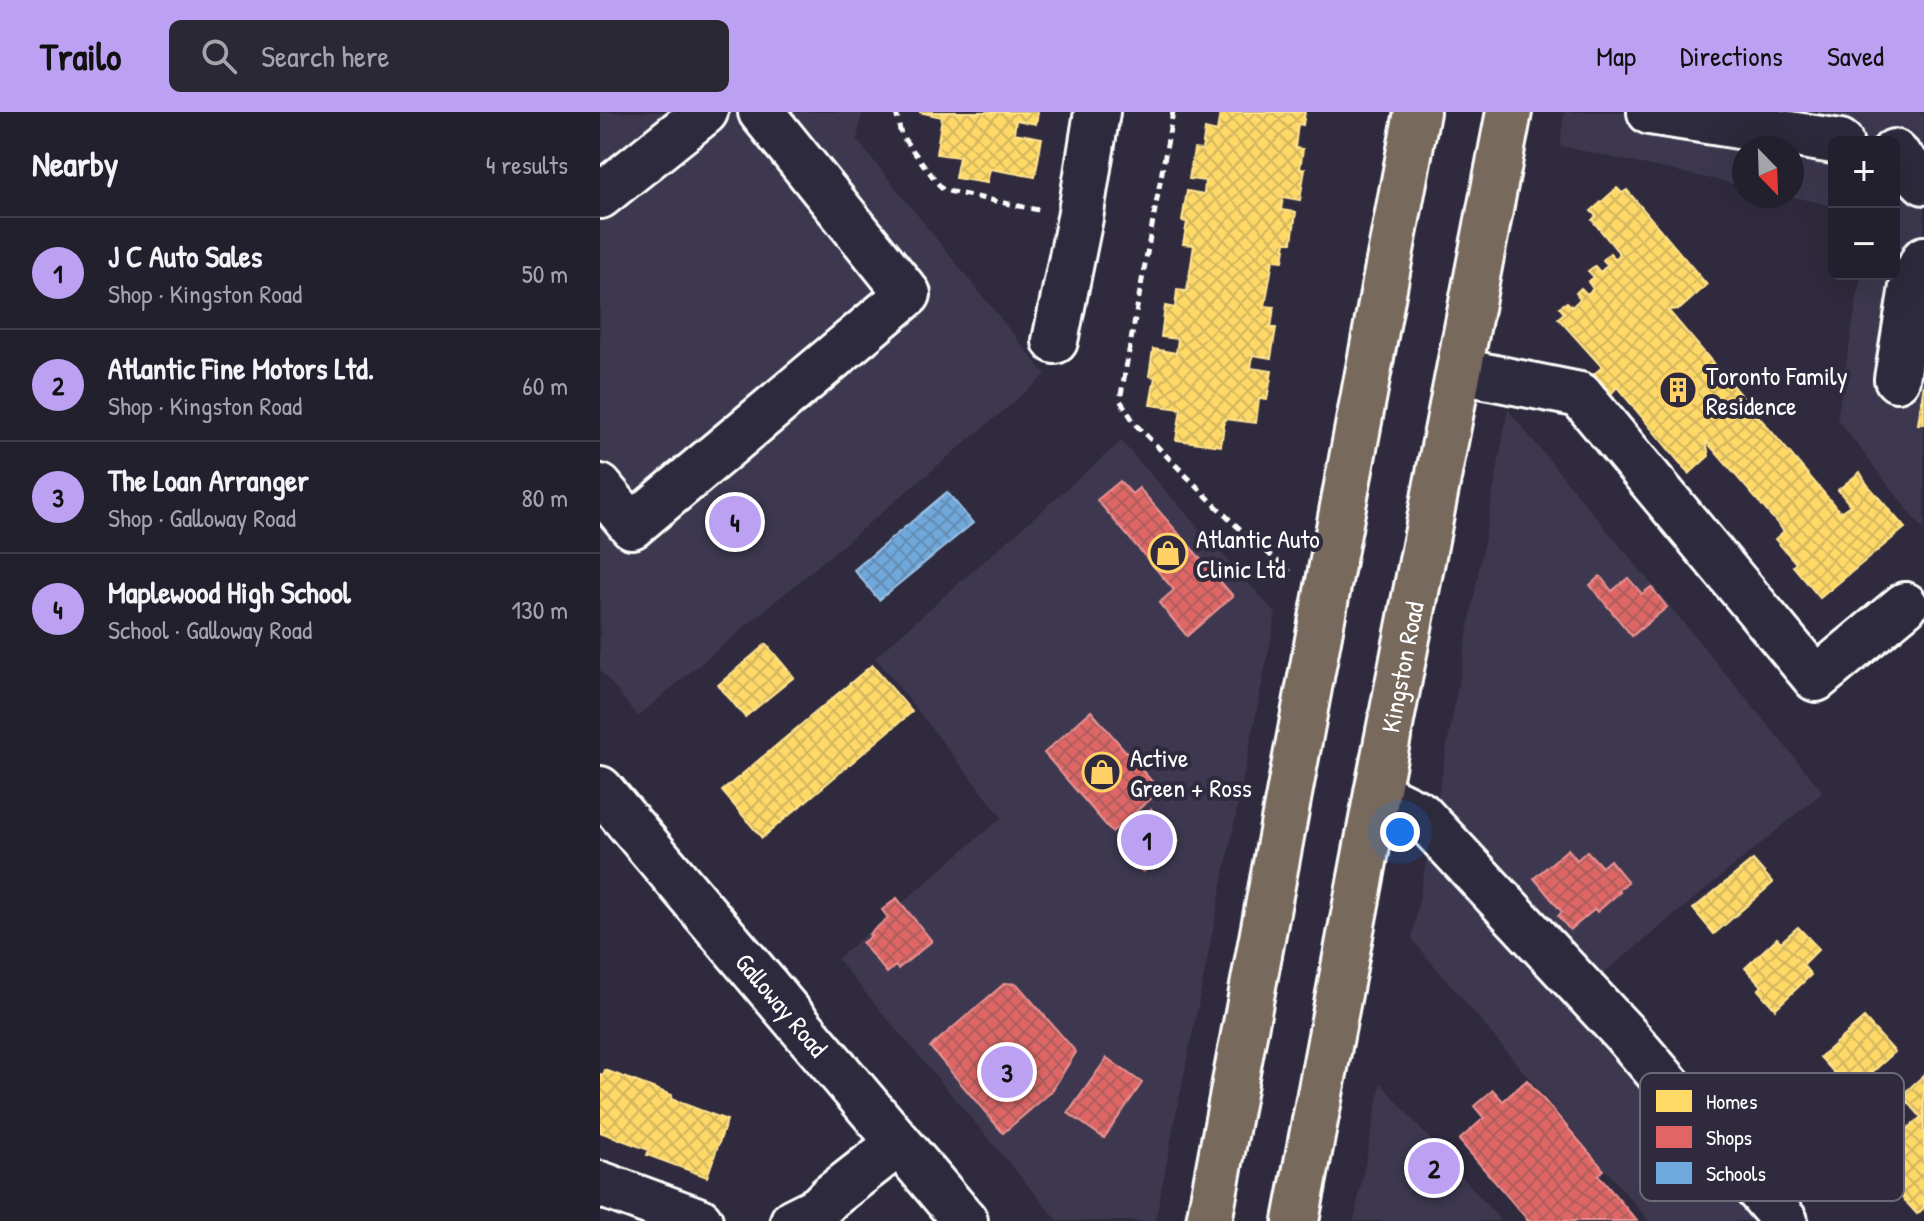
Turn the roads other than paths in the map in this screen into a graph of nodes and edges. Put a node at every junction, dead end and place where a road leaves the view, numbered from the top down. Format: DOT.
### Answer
graph roads {
  1 [pos="705,112"];
  2 [pos="761,112"];
  3 [pos="1097,112"];
  4 [pos="1417,112"];
  5 [pos="1509,112"];
  6 [pos="1650,112"];
  7 [pos="1828,140"];
  8 [pos="1900,158"];
  9 [pos="1924,182"];
  10 [pos="600,196"];
  11 [pos="1924,259"];
  12 [pos="1055,341"];
  13 [pos="1460,371"];
  14 [pos="1897,379"];
  15 [pos="600,487"];
  16 [pos="1905,605"];
  17 [pos="600,789"];
  18 [pos="1377,793"];
  19 [pos="1658,1073"];
  20 [pos="899,1143"];
  21 [pos="600,1184"];
  22 [pos="1768,1201"];
  23 [pos="837,1209"];
  24 [pos="700,1221"];
  25 [pos="793,1221"];
  26 [pos="965,1221"];
  27 [pos="1209,1221"];
  28 [pos="1296,1221"];
  29 [pos="1785,1221"];
  1 -- 10 [label="street"];
  2 -- 15 [label="street"];
  3 -- 12 [label="street"];
  4 -- 27 [label="main road"];
  5 -- 13 [label="main road, Kingston Road"];
  6 -- 7 [label="street"];
  8 -- 9 [label="street"];
  11 -- 14 [label="street"];
  13 -- 16 [label="street"];
  13 -- 18 [label="main road, Kingston Road"];
  17 -- 20 [label="street, Galloway Road"];
  18 -- 19 [label="street"];
  18 -- 28 [label="main road, Kingston Road"];
  20 -- 23 [label="street"];
  20 -- 26 [label="street, Galloway Road"];
  21 -- 24 [label="street"];
  22 -- 29 [label="street"];
  23 -- 25 [label="street"];
}
